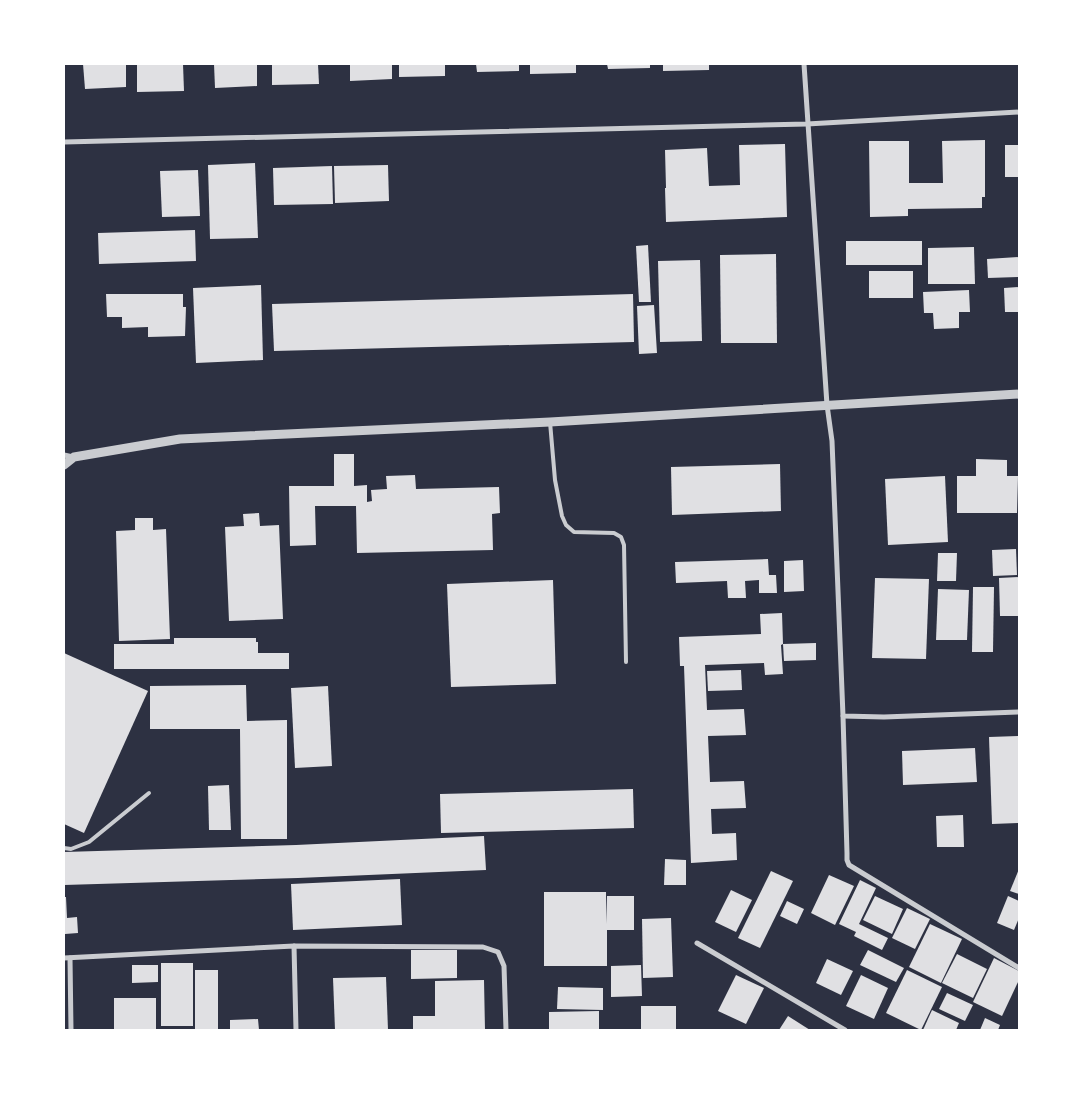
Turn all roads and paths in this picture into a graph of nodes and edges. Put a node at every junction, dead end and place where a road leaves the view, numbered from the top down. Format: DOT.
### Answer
graph roads {
  1 [pos="804,64"];
  2 [pos="1019,112"];
  3 [pos="807,124"];
  4 [pos="64,142"];
  5 [pos="1019,394"];
  6 [pos="828,405"];
  7 [pos="550,422"];
  8 [pos="64,455"];
  9 [pos="74,457"];
  10 [pos="64,465"];
  11 [pos="626,662"];
  12 [pos="1019,712"];
  13 [pos="843,716"];
  14 [pos="149,793"];
  15 [pos="64,848"];
  16 [pos="697,943"];
  17 [pos="294,946"];
  18 [pos="67,958"];
  19 [pos="1019,968"];
  20 [pos="71,1030"];
  21 [pos="296,1030"];
  22 [pos="506,1030"];
  23 [pos="845,1030"];
  1 -- 3 [label="street"];
  2 -- 3 [label="street"];
  3 -- 4 [label="street"];
  3 -- 6 [label="street"];
  5 -- 6 [label="street"];
  6 -- 7 [label="street"];
  6 -- 13 [label="street"];
  7 -- 9 [label="street"];
  7 -- 11 [label="lane"];
  8 -- 9 [label="street"];
  9 -- 10 [label="street"];
  12 -- 13 [label="street"];
  13 -- 19 [label="street"];
  14 -- 15 [label="lane"];
  16 -- 23 [label="street"];
  17 -- 18 [label="street"];
  17 -- 21 [label="street"];
  17 -- 22 [label="street"];
  18 -- 20 [label="street"];
}
